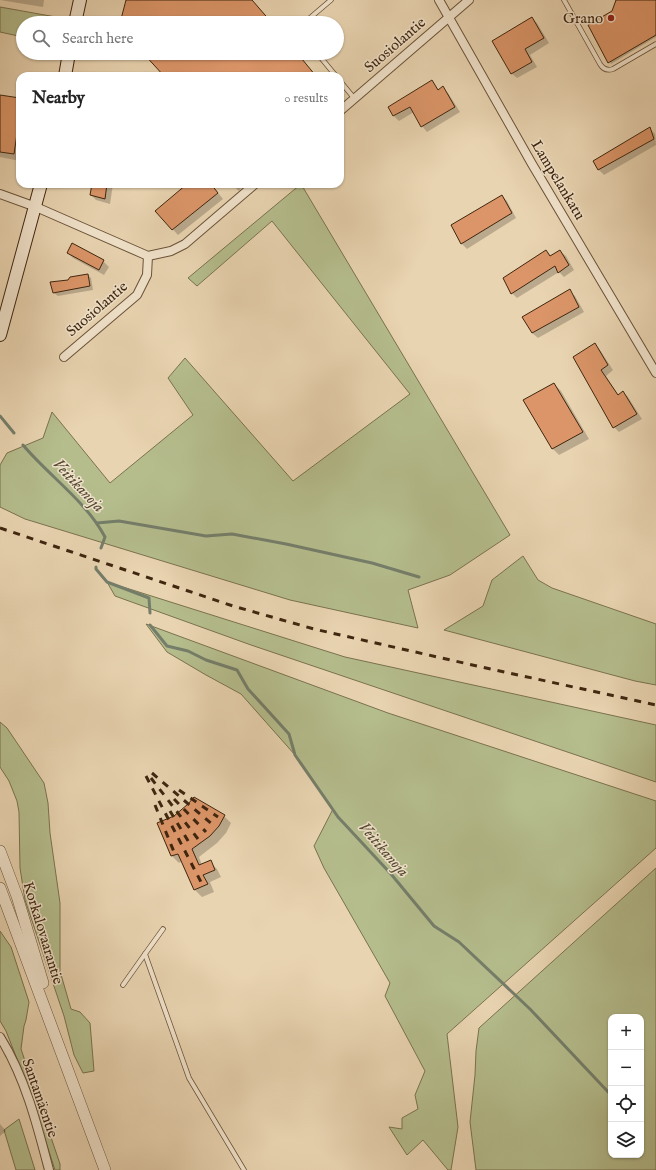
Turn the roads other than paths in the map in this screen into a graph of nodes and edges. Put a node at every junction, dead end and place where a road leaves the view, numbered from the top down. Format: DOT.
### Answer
graph roads {
  1 [pos="80,0"];
  2 [pos="331,0"];
  3 [pos="439,0"];
  4 [pos="470,0"];
  5 [pos="564,0"];
  6 [pos="77,16"];
  7 [pos="312,16"];
  8 [pos="449,17"];
  9 [pos="656,44"];
  10 [pos="67,60"];
  11 [pos="322,60"];
  12 [pos="65,72"];
  13 [pos="333,72"];
  14 [pos="344,86"];
  15 [pos="355,99"];
  16 [pos="344,108"];
  17 [pos="40,188"];
  18 [pos="250,188"];
  19 [pos="0,194"];
  20 [pos="36,207"];
  21 [pos="148,256"];
  22 [pos="0,335"];
  23 [pos="64,356"];
  24 [pos="656,373"];
  25 [pos="0,851"];
  26 [pos="0,888"];
  27 [pos="163,928"];
  28 [pos="145,954"];
  29 [pos="123,986"];
  30 [pos="51,1026"];
  31 [pos="0,1037"];
  32 [pos="49,1170"];
  33 [pos="105,1170"];
  34 [pos="244,1170"];
  1 -- 6 [label="main road"];
  2 -- 7 [label="lane"];
  3 -- 8 [label="street, Lampelankatu"];
  4 -- 8 [label="street, Suosiolantie"];
  5 -- 9 [label="lane"];
  8 -- 15 [label="street, Suosiolantie"];
  8 -- 24 [label="street, Lampelankatu"];
  10 -- 12 [label="main road"];
  11 -- 13 [label="lane"];
  14 -- 15 [label="lane"];
  15 -- 16 [label="street, Suosiolantie"];
  17 -- 20 [label="main road"];
  18 -- 21 [label="street"];
  19 -- 20 [label="street"];
  20 -- 21 [label="street"];
  20 -- 22 [label="main road"];
  21 -- 23 [label="street, Suosiolantie"];
  25 -- 30 [label="street, Korkalovaarantie"];
  26 -- 30 [label="street, Korkalovaarantie"];
  27 -- 28 [label="lane"];
  28 -- 29 [label="lane"];
  28 -- 34 [label="lane"];
  30 -- 33 [label="street, Korkalovaarantie"];
  31 -- 32 [label="street, Santamäentie"];
}
